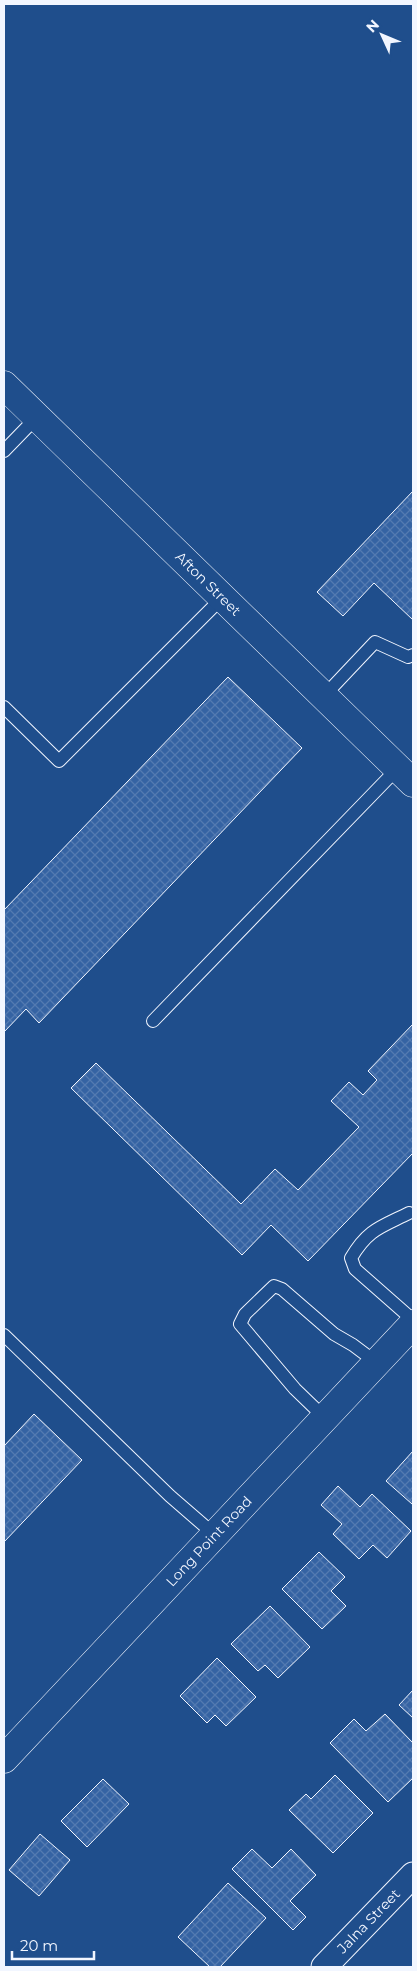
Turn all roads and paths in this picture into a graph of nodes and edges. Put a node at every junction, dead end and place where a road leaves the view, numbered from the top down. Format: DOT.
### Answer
graph roads {
  1 [pos="4,385"];
  2 [pos="37,417"];
  3 [pos="4,450"];
  4 [pos="222,598"];
  5 [pos="413,655"];
  6 [pos="324,696"];
  7 [pos="4,707"];
  8 [pos="406,776"];
  9 [pos="153,1021"];
  10 [pos="412,1215"];
  11 [pos="413,1320"];
  12 [pos="413,1324"];
  13 [pos="4,1335"];
  14 [pos="377,1363"];
  15 [pos="325,1418"];
  16 [pos="214,1535"];
  17 [pos="4,1758"];
  18 [pos="413,1875"];
  19 [pos="324,1967"];
  1 -- 2 [label="main road, Afton Street"];
  2 -- 3 [label="lane"];
  2 -- 4 [label="main road, Afton Street"];
  4 -- 6 [label="main road, Afton Street"];
  4 -- 7 [label="lane"];
  5 -- 6 [label="lane"];
  6 -- 8 [label="main road, Afton Street"];
  8 -- 9 [label="lane"];
  10 -- 11 [label="lane"];
  12 -- 14 [label="main road, Long Point Road"];
  13 -- 16 [label="lane"];
  14 -- 15 [label="main road, Long Point Road"];
  14 -- 15 [label="lane"];
  15 -- 16 [label="main road, Long Point Road"];
  16 -- 17 [label="main road, Long Point Road"];
  18 -- 19 [label="street, Jalna Street"];
}
